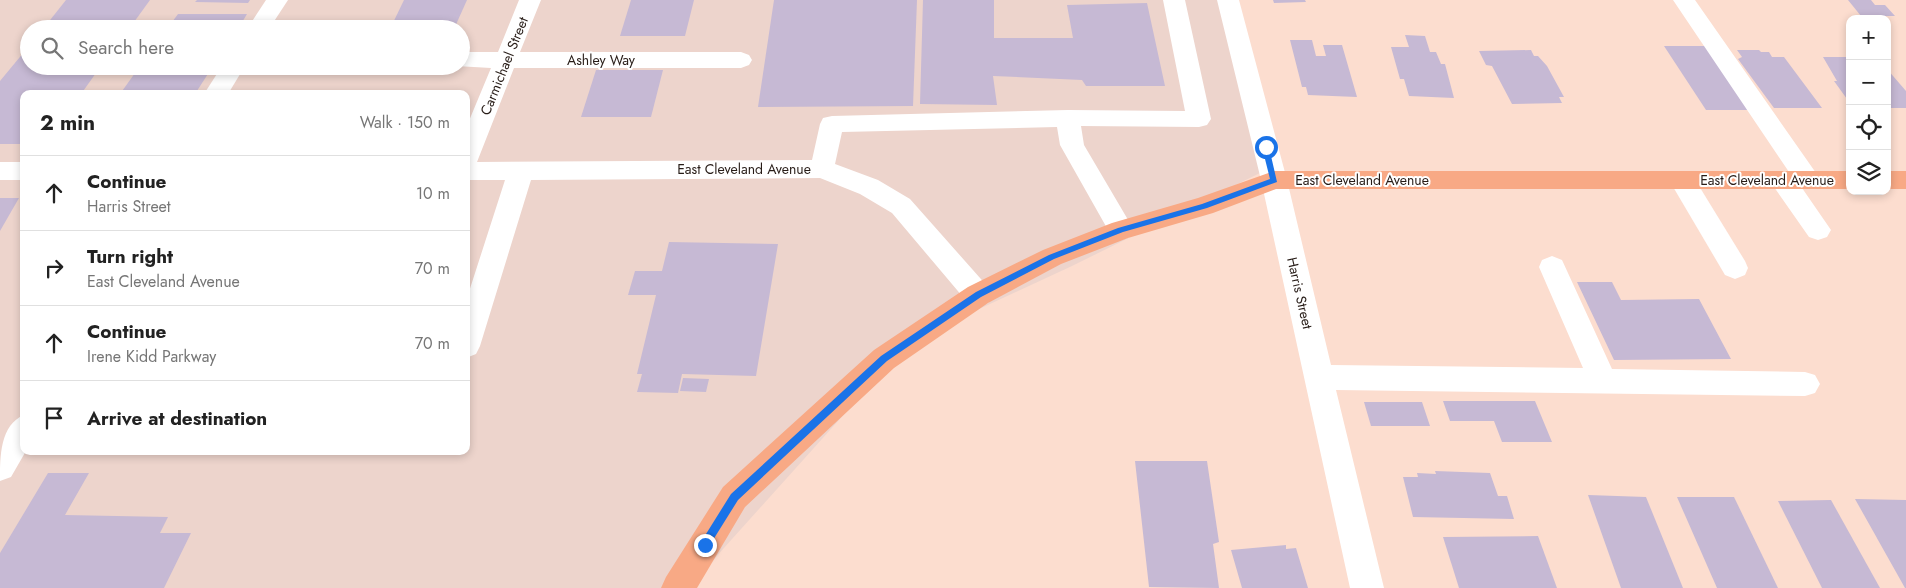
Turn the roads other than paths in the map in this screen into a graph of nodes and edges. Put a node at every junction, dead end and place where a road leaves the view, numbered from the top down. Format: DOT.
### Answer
graph roads {
  1 [pos="277,0"];
  2 [pos="530,0"];
  3 [pos="1174,0"];
  4 [pos="1228,0"];
  5 [pos="1684,0"];
  6 [pos="264,20"];
  7 [pos="470,60"];
  8 [pos="506,60"];
  9 [pos="741,60"];
  10 [pos="228,75"];
  11 [pos="219,90"];
  12 [pos="1068,118"];
  13 [pos="470,149"];
  14 [pos="822,169"];
  15 [pos="521,170"];
  16 [pos="0,171"];
  17 [pos="20,171"];
  18 [pos="470,171"];
  19 [pos="1274,180"];
  20 [pos="1682,180"];
  21 [pos="1795,180"];
  22 [pos="1846,180"];
  23 [pos="1891,180"];
  24 [pos="1906,180"];
  25 [pos="1121,230"];
  26 [pos="1818,230"];
  27 [pos="1552,267"];
  28 [pos="1735,268"];
  29 [pos="978,295"];
  30 [pos="470,333"];
  31 [pos="1320,377"];
  32 [pos="1603,382"];
  33 [pos="1805,384"];
  34 [pos="20,434"];
  35 [pos="0,467"];
  36 [pos="678,588"];
  37 [pos="1367,588"];
  1 -- 6 [label="street"];
  2 -- 8 [label="street, Carmichael Street"];
  3 -- 12 [label="street"];
  4 -- 19 [label="street, Harris Street"];
  5 -- 21 [label="street"];
  7 -- 8 [label="street, Ashley Way"];
  8 -- 9 [label="street, Ashley Way"];
  8 -- 13 [label="street, Carmichael Street"];
  10 -- 11 [label="street"];
  12 -- 14 [label="street"];
  12 -- 25 [label="street"];
  14 -- 15 [label="street, East Cleveland Avenue"];
  14 -- 29 [label="street, East Cleveland Avenue"];
  15 -- 18 [label="street, East Cleveland Avenue"];
  15 -- 30 [label="street"];
  16 -- 17 [label="street"];
  19 -- 20 [label="main road, East Cleveland Avenue"];
  19 -- 25 [label="main road, East Cleveland Avenue"];
  19 -- 31 [label="street, Harris Street"];
  20 -- 21 [label="main road, East Cleveland Avenue"];
  20 -- 28 [label="street"];
  21 -- 22 [label="main road, East Cleveland Avenue"];
  21 -- 26 [label="street"];
  23 -- 24 [label="main road"];
  25 -- 29 [label="main road, East Cleveland Avenue"];
  27 -- 32 [label="street"];
  29 -- 36 [label="main road"];
  31 -- 32 [label="street"];
  31 -- 37 [label="street, Harris Street"];
  32 -- 33 [label="street"];
  34 -- 35 [label="street"];
}
